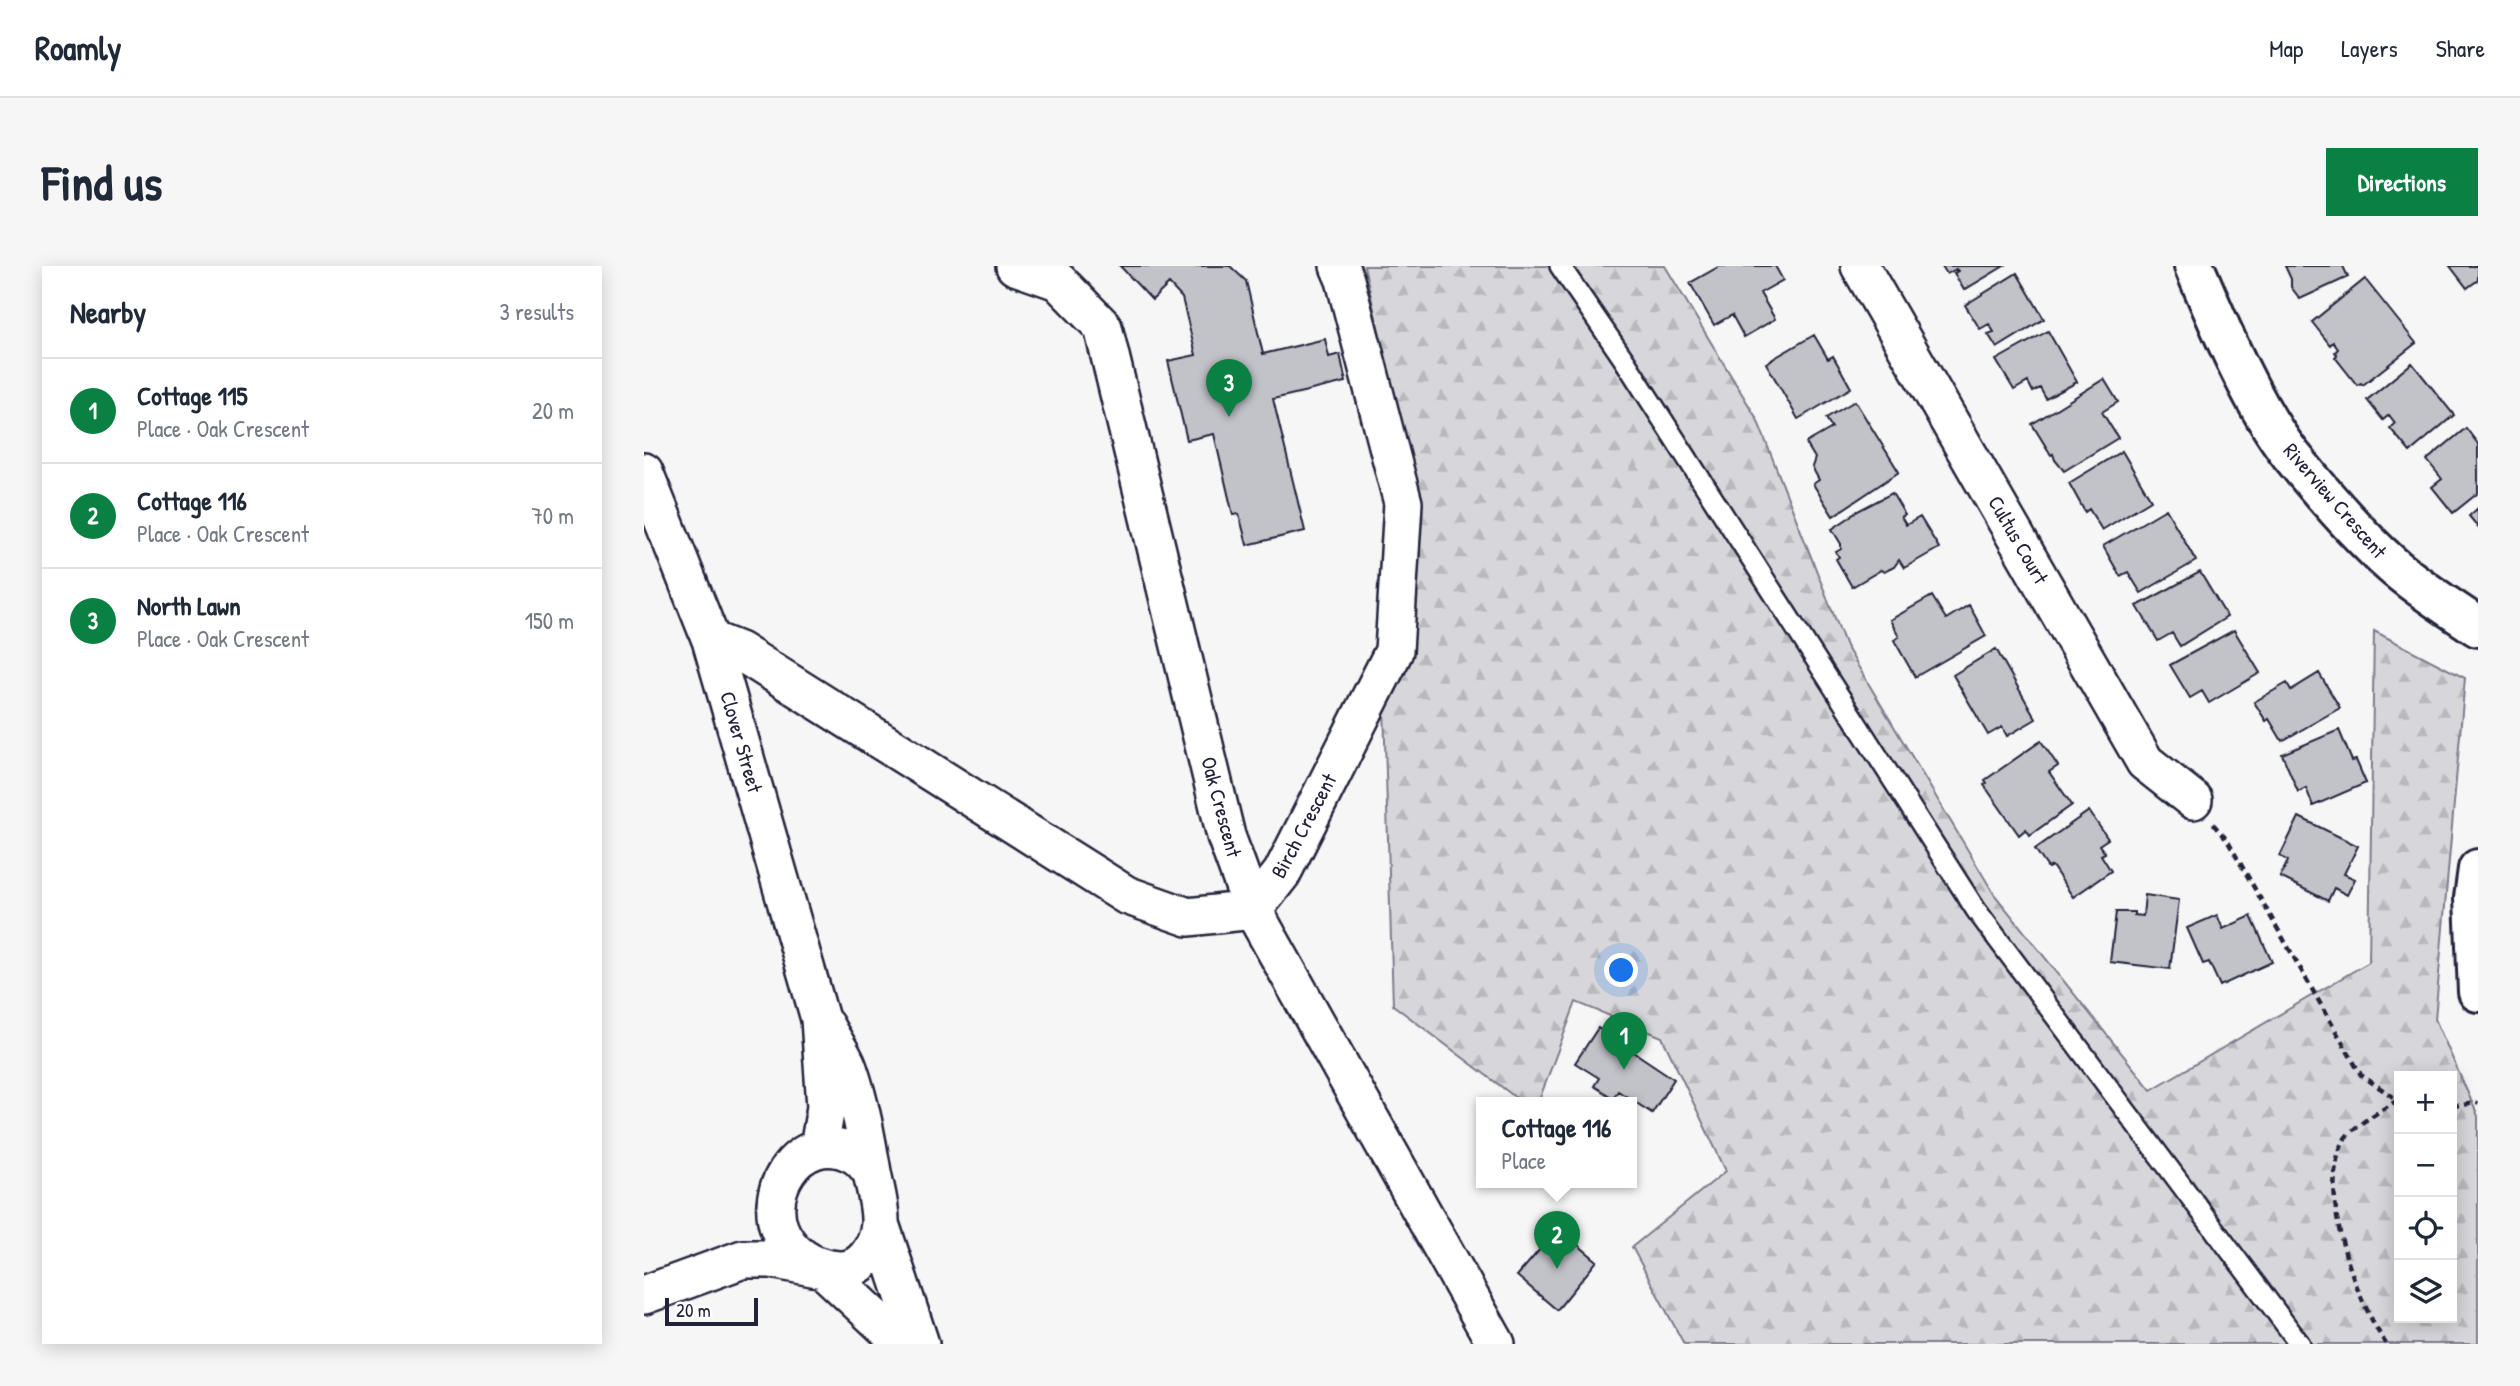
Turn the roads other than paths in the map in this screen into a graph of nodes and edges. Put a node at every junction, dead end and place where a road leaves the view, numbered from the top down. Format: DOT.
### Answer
graph roads {
  1 [pos="1015,266"];
  2 [pos="1339,266"];
  3 [pos="1560,266"];
  4 [pos="1860,266"];
  5 [pos="2194,266"];
  6 [pos="644,472"];
  7 [pos="2478,626"];
  8 [pos="711,640"];
  9 [pos="2193,800"];
  10 [pos="2478,869"];
  11 [pos="1252,910"];
  12 [pos="2478,992"];
  13 [pos="820,1018"];
  14 [pos="819,1148"];
  15 [pos="872,1172"];
  16 [pos="774,1210"];
  17 [pos="880,1224"];
  18 [pos="743,1259"];
  19 [pos="823,1269"];
  20 [pos="644,1295"];
  21 [pos="903,1344"];
  22 [pos="920,1344"];
  23 [pos="1496,1344"];
  24 [pos="2300,1344"];
  1 -- 11 [label="street, Oak Crescent"];
  2 -- 11 [label="street, Birch Crescent"];
  3 -- 24 [label="lane"];
  4 -- 9 [label="street, Cultus Court"];
  5 -- 7 [label="street, Riverview Crescent"];
  6 -- 8 [label="street, Clover Street"];
  8 -- 11 [label="street"];
  8 -- 13 [label="street, Clover Street"];
  10 -- 12 [label="street"];
  11 -- 23 [label="street, Oak Crescent"];
  13 -- 14 [label="street, Clover Street"];
  13 -- 15 [label="street, Clover Street"];
  14 -- 15 [label="street"];
  14 -- 16 [label="street"];
  15 -- 17 [label="street"];
  16 -- 18 [label="street"];
  16 -- 19 [label="street"];
  17 -- 19 [label="street"];
  17 -- 22 [label="street"];
  18 -- 19 [label="street"];
  18 -- 20 [label="street"];
  19 -- 21 [label="street"];
}
